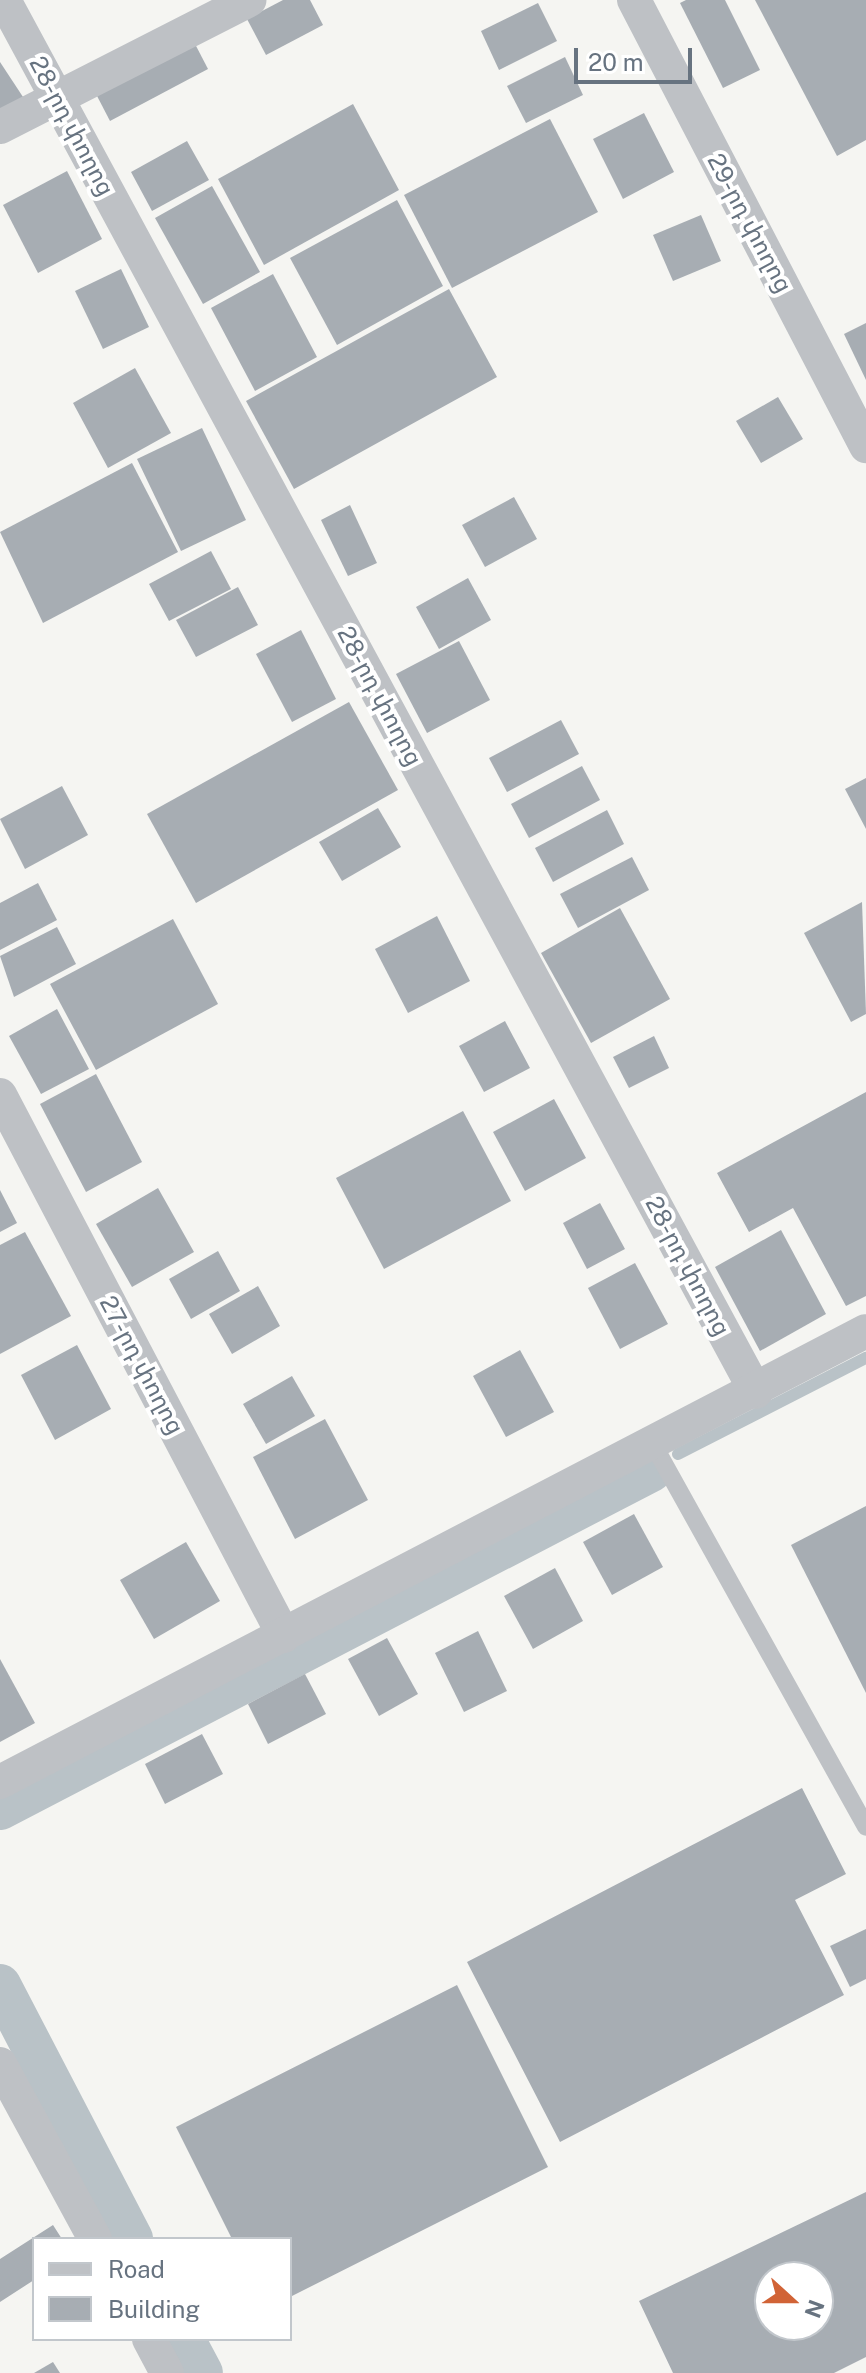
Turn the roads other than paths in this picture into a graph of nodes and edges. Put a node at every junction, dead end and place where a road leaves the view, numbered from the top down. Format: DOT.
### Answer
graph roads {
  1 [pos="4,0"];
  2 [pos="249,0"];
  3 [pos="634,0"];
  4 [pos="56,96"];
  5 [pos="0,127"];
  6 [pos="866,446"];
  7 [pos="0,1095"];
  8 [pos="866,1331"];
  9 [pos="756,1392"];
  10 [pos="653,1444"];
  11 [pos="284,1636"];
  12 [pos="0,1782"];
  13 [pos="866,1827"];
  14 [pos="0,2064"];
  15 [pos="94,2237"];
  16 [pos="150,2341"];
  17 [pos="167,2373"];
  1 -- 4 [label="street, 28-րդ փողոց"];
  2 -- 4 [label="street"];
  3 -- 6 [label="street, 29-րդ փողոց"];
  4 -- 5 [label="street"];
  4 -- 9 [label="street, 28-րդ փողոց"];
  7 -- 11 [label="street, 27-րդ փողոց"];
  8 -- 9 [label="street"];
  9 -- 10 [label="street"];
  10 -- 11 [label="street"];
  10 -- 13 [label="lane"];
  11 -- 12 [label="street"];
  14 -- 15 [label="street"];
  16 -- 17 [label="street"];
}
